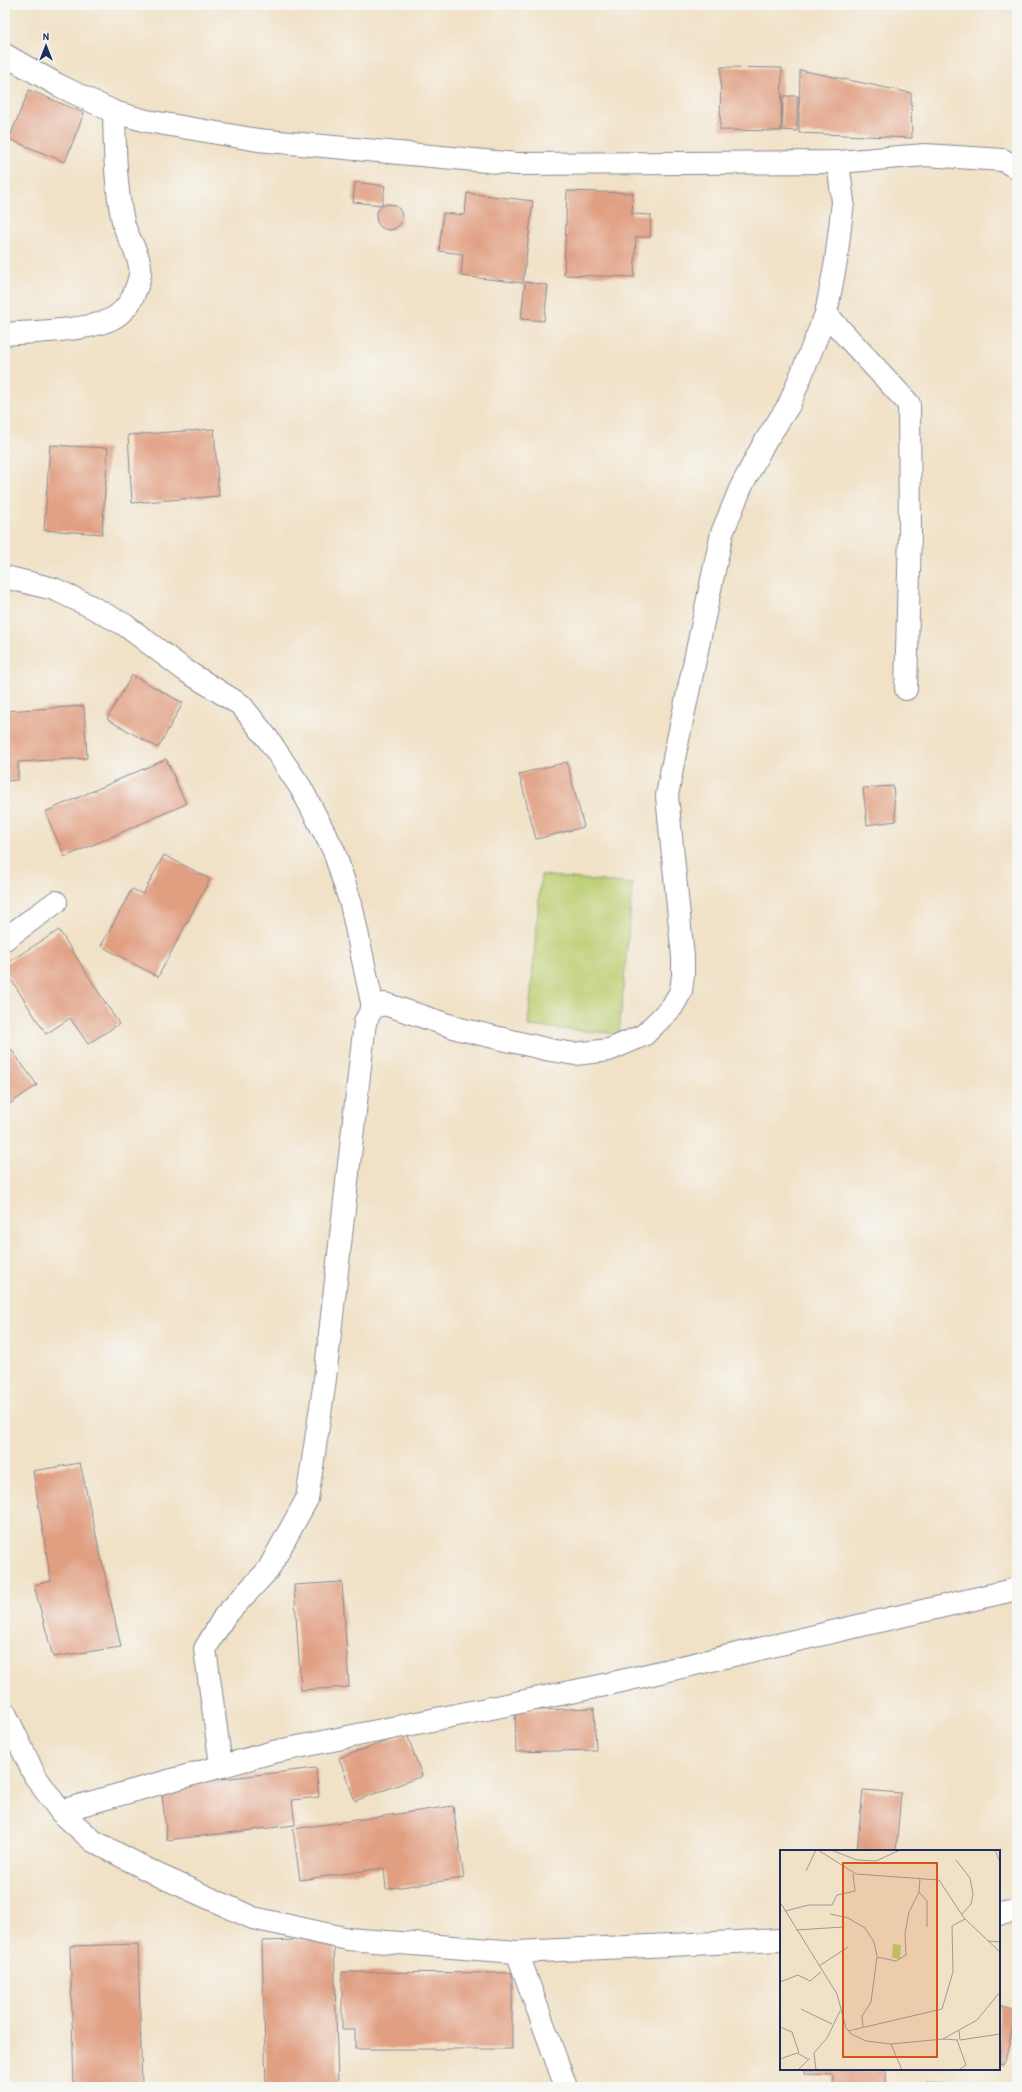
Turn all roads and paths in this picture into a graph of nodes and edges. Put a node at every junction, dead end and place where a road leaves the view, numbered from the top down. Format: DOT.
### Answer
graph roads {
  1 [pos="5,55"];
  2 [pos="114,112"];
  3 [pos="838,162"];
  4 [pos="1017,168"];
  5 [pos="826,314"];
  6 [pos="5,334"];
  7 [pos="5,577"];
  8 [pos="906,689"];
  9 [pos="56,902"];
  10 [pos="5,939"];
  11 [pos="373,1007"];
  12 [pos="1017,1589"];
  13 [pos="5,1713"];
  14 [pos="221,1765"];
  15 [pos="60,1811"];
  16 [pos="1017,1911"];
  17 [pos="1000,1914"];
  18 [pos="780,1940"];
  19 [pos="517,1952"];
  20 [pos="566,2087"];
  1 -- 2 [label="street"];
  2 -- 3 [label="street"];
  2 -- 6 [label="street"];
  3 -- 4 [label="street"];
  3 -- 5 [label="street"];
  5 -- 8 [label="street"];
  5 -- 11 [label="street"];
  7 -- 11 [label="street"];
  9 -- 10 [label="street"];
  11 -- 14 [label="street"];
  12 -- 14 [label="street"];
  13 -- 15 [label="street"];
  14 -- 15 [label="street"];
  15 -- 19 [label="street"];
  16 -- 17 [label="street"];
  18 -- 19 [label="street"];
  19 -- 20 [label="street"];
}
